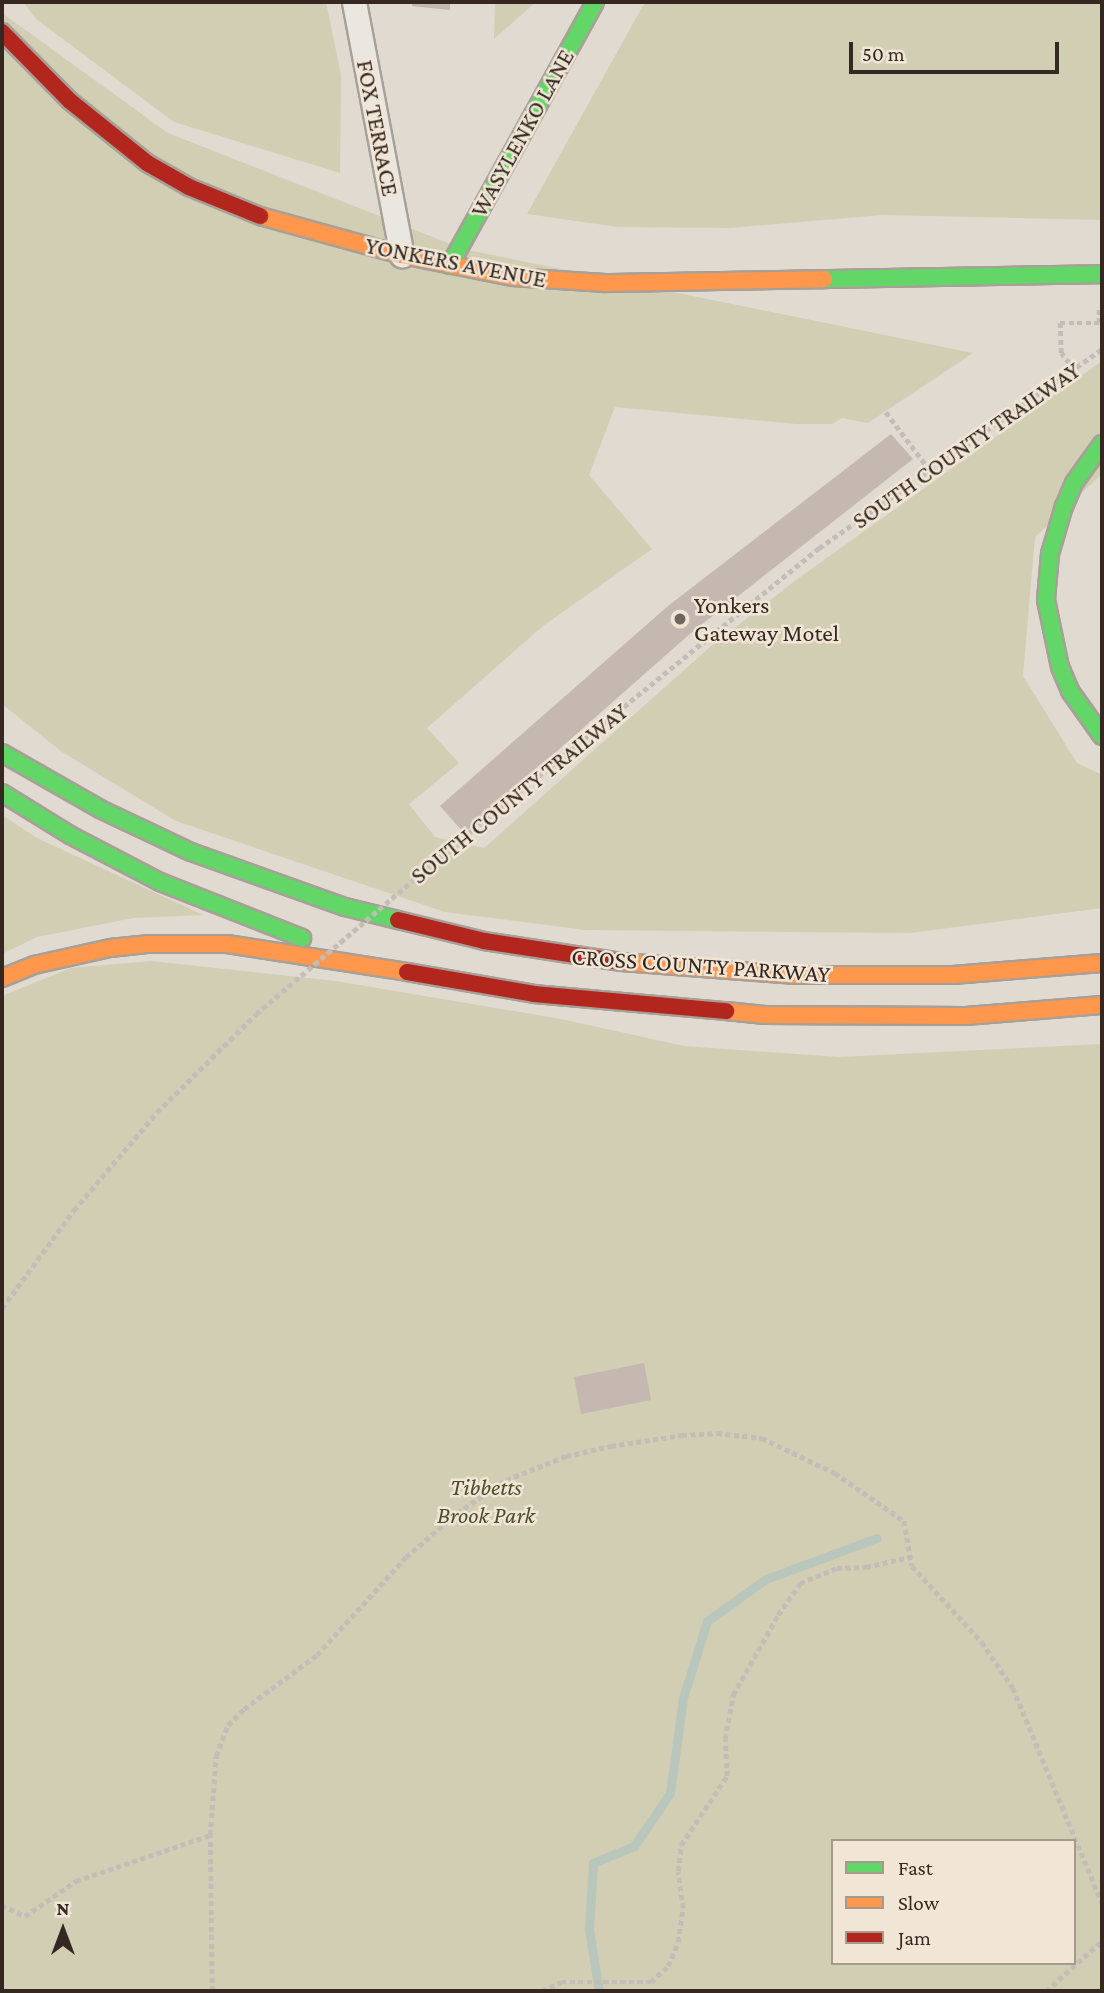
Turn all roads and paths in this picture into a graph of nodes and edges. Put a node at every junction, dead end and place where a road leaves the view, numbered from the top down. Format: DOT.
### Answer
graph roads {
  1 [pos="354,2"];
  2 [pos="595,2"];
  3 [pos="2,32"];
  4 [pos="402,255"];
  5 [pos="450,265"];
  6 [pos="1102,274"];
  7 [pos="1099,323"];
  8 [pos="1102,349"];
  9 [pos="1074,370"];
  10 [pos="886,412"];
  11 [pos="1102,444"];
  12 [pos="929,469"];
  13 [pos="1102,736"];
  14 [pos="2,746"];
  15 [pos="2,753"];
  16 [pos="22,766"];
  17 [pos="2,793"];
  18 [pos="1102,963"];
  19 [pos="436,977"];
  20 [pos="2,978"];
  21 [pos="1102,1005"];
  22 [pos="2,1308"];
  23 [pos="910,1557"];
  24 [pos="210,1835"];
  25 [pos="1075,1839"];
  26 [pos="1076,1842"];
  27 [pos="1102,1903"];
  28 [pos="2,1905"];
  29 [pos="1102,1941"];
  30 [pos="1076,1964"];
  31 [pos="1075,1965"];
  32 [pos="212,1991"];
  33 [pos="542,1991"];
  34 [pos="1046,1991"];
  1 -- 4 [label="street, FOX TERRACE"];
  2 -- 5 [label="main road, WASYLENKO LANE"];
  3 -- 4 [label="main road, YONKERS AVENUE"];
  4 -- 5 [label="main road, YONKERS AVENUE"];
  5 -- 6 [label="main road, YONKERS AVENUE"];
  7 -- 9 [label="path"];
  8 -- 9 [label="path, SOUTH COUNTY TRAILWAY"];
  9 -- 12 [label="path, SOUTH COUNTY TRAILWAY"];
  10 -- 12 [label="path"];
  11 -- 13 [label="main road"];
  12 -- 22 [label="path, SOUTH COUNTY TRAILWAY, bridge"];
  14 -- 16 [label="main road"];
  15 -- 16 [label="main road, CROSS COUNTY PARKWAY"];
  16 -- 18 [label="main road, CROSS COUNTY PARKWAY"];
  17 -- 19 [label="main road"];
  19 -- 20 [label="main road"];
  19 -- 21 [label="main road, CROSS COUNTY PARKWAY"];
  23 -- 24 [label="path"];
  23 -- 25 [label="path"];
  23 -- 33 [label="path"];
  24 -- 28 [label="path"];
  24 -- 32 [label="path"];
  26 -- 27 [label="path"];
  29 -- 30 [label="path"];
  31 -- 34 [label="path"];
}
